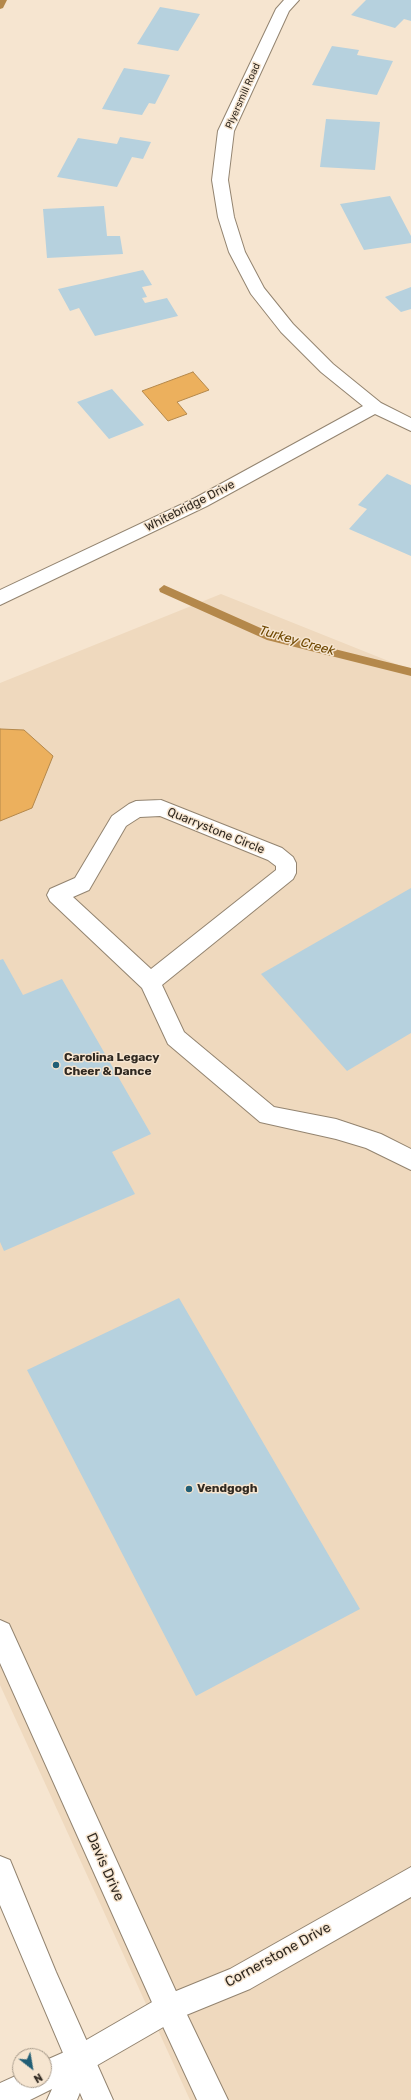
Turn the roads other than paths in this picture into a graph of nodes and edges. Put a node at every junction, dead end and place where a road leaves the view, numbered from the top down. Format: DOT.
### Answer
graph roads {
  1 [pos="292,0"];
  2 [pos="375,407"];
  3 [pos="411,425"];
  4 [pos="0,598"];
  5 [pos="150,982"];
  6 [pos="411,1160"];
  7 [pos="0,1633"];
  8 [pos="0,1870"];
  9 [pos="411,1881"];
  10 [pos="169,2008"];
  11 [pos="79,2060"];
  12 [pos="52,2073"];
  13 [pos="23,2088"];
  14 [pos="0,2099"];
  15 [pos="62,2100"];
  16 [pos="98,2100"];
  17 [pos="213,2100"];
  1 -- 2 [label="street, Plyersmill Road"];
  2 -- 3 [label="street, Plyersmill Road"];
  2 -- 4 [label="street, Whitebridge Drive"];
  5 -- 5 [label="street, Quarrystone Circle"];
  5 -- 6 [label="street, Quarrystone Circle"];
  7 -- 10 [label="street, Davis Drive"];
  8 -- 11 [label="street"];
  9 -- 10 [label="street, Cornerstone Drive"];
  10 -- 11 [label="street, Cornerstone Drive"];
  10 -- 17 [label="street, Davis Drive"];
  11 -- 12 [label="street, Cornerstone Drive"];
  11 -- 15 [label="street"];
  11 -- 16 [label="street"];
  13 -- 14 [label="street"];
}
